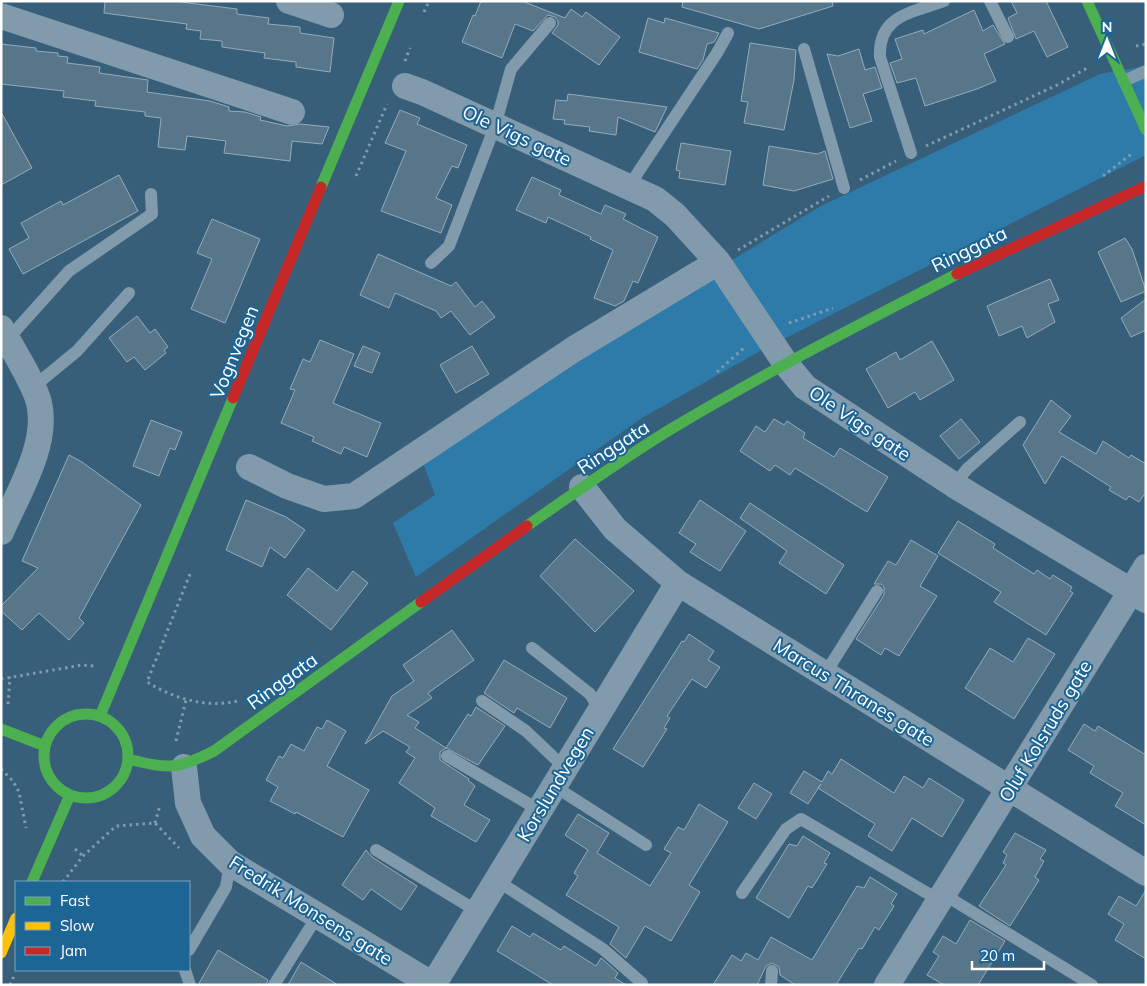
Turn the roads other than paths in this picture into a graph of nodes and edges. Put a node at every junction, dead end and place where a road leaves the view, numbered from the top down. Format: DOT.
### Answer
graph roads {
  1 [pos="289,1"];
  2 [pos="399,1"];
  3 [pos="944,1"];
  4 [pos="990,1"];
  5 [pos="1087,1"];
  6 [pos="331,15"];
  7 [pos="1,16"];
  8 [pos="550,23"];
  9 [pos="728,33"];
  10 [pos="1008,36"];
  11 [pos="804,49"];
  12 [pos="1146,71"];
  13 [pos="1124,81"];
  14 [pos="399,84"];
  15 [pos="292,112"];
  16 [pos="494,126"];
  17 [pos="1146,130"];
  18 [pos="911,153"];
  19 [pos="628,186"];
  20 [pos="1146,186"];
  21 [pos="844,188"];
  22 [pos="151,194"];
  23 [pos="718,262"];
  24 [pos="430,263"];
  25 [pos="129,293"];
  26 [pos="4,334"];
  27 [pos="786,364"];
  28 [pos="32,388"];
  29 [pos="1020,422"];
  30 [pos="249,467"];
  31 [pos="954,485"];
  32 [pos="582,488"];
  33 [pos="1,532"];
  34 [pos="1146,567"];
  35 [pos="678,583"];
  36 [pos="877,591"];
  37 [pos="1138,595"];
  38 [pos="532,648"];
  39 [pos="825,674"];
  40 [pos="482,701"];
  41 [pos="600,710"];
  42 [pos="100,716"];
  43 [pos="1,729"];
  44 [pos="45,746"];
  45 [pos="447,756"];
  46 [pos="128,759"];
  47 [pos="184,767"];
  48 [pos="559,777"];
  49 [pos="1010,788"];
  50 [pos="70,795"];
  51 [pos="539,810"];
  52 [pos="646,845"];
  53 [pos="376,850"];
  54 [pos="230,863"];
  55 [pos="1146,873"];
  56 [pos="496,880"];
  57 [pos="32,881"];
  58 [pos="742,893"];
  59 [pos="941,897"];
  60 [pos="478,911"];
  61 [pos="318,915"];
  62 [pos="15,920"];
  63 [pos="190,948"];
  64 [pos="1,953"];
  65 [pos="185,971"];
  66 [pos="772,971"];
  67 [pos="642,983"];
  68 [pos="190,985"];
  69 [pos="274,985"];
  70 [pos="433,985"];
  71 [pos="771,985"];
  72 [pos="887,985"];
  73 [pos="1092,985"];
  1 -- 6 [label="street"];
  2 -- 42 [label="main road, Vognvegen"];
  3 -- 18 [label="lane"];
  4 -- 10 [label="lane"];
  5 -- 13 [label="main road"];
  7 -- 15 [label="street"];
  8 -- 16 [label="lane"];
  9 -- 19 [label="lane"];
  11 -- 21 [label="lane"];
  12 -- 13 [label="lane"];
  13 -- 17 [label="main road"];
  14 -- 16 [label="street, Ole Vigs gate"];
  16 -- 19 [label="street, Ole Vigs gate"];
  16 -- 24 [label="lane"];
  19 -- 23 [label="street, Ole Vigs gate"];
  20 -- 27 [label="main road, Ringgata"];
  22 -- 26 [label="lane"];
  23 -- 27 [label="street, Ole Vigs gate"];
  23 -- 30 [label="street"];
  25 -- 28 [label="lane"];
  26 -- 28 [label="street"];
  27 -- 31 [label="street, Ole Vigs gate"];
  27 -- 32 [label="main road, Ringgata"];
  28 -- 33 [label="street"];
  29 -- 31 [label="lane"];
  31 -- 37 [label="street, Ole Vigs gate"];
  32 -- 35 [label="street, Marcus Thranes gate"];
  32 -- 47 [label="main road, Ringgata"];
  34 -- 37 [label="street, Oluf Kolsruds gate"];
  35 -- 39 [label="street, Marcus Thranes gate"];
  35 -- 41 [label="street, Korslundvegen"];
  36 -- 39 [label="lane"];
  37 -- 49 [label="street, Oluf Kolsruds gate"];
  38 -- 41 [label="lane"];
  39 -- 49 [label="street, Marcus Thranes gate"];
  40 -- 48 [label="lane"];
  41 -- 48 [label="street, Korslundvegen"];
  42 -- 44 [label="main road"];
  42 -- 46 [label="main road"];
  43 -- 44 [label="main road"];
  44 -- 50 [label="main road"];
  45 -- 51 [label="lane"];
  46 -- 47 [label="main road, Ringgata"];
  46 -- 50 [label="main road"];
  47 -- 54 [label="street, Fredrik Monsens gate"];
  48 -- 51 [label="street, Korslundvegen"];
  48 -- 52 [label="lane"];
  49 -- 55 [label="street, Marcus Thranes gate"];
  49 -- 59 [label="street, Oluf Kolsruds gate"];
  50 -- 57 [label="main road"];
  51 -- 56 [label="street, Korslundvegen"];
  53 -- 60 [label="lane"];
  54 -- 61 [label="street, Fredrik Monsens gate"];
  54 -- 63 [label="lane"];
  56 -- 60 [label="street, Korslundvegen"];
  56 -- 67 [label="lane"];
  58 -- 59 [label="lane"];
  59 -- 72 [label="street, Oluf Kolsruds gate"];
  59 -- 73 [label="lane"];
  60 -- 70 [label="street, Korslundvegen"];
  61 -- 69 [label="lane"];
  61 -- 70 [label="street, Fredrik Monsens gate"];
  62 -- 64 [label="main road"];
  65 -- 68 [label="lane"];
  66 -- 71 [label="lane"];
}
